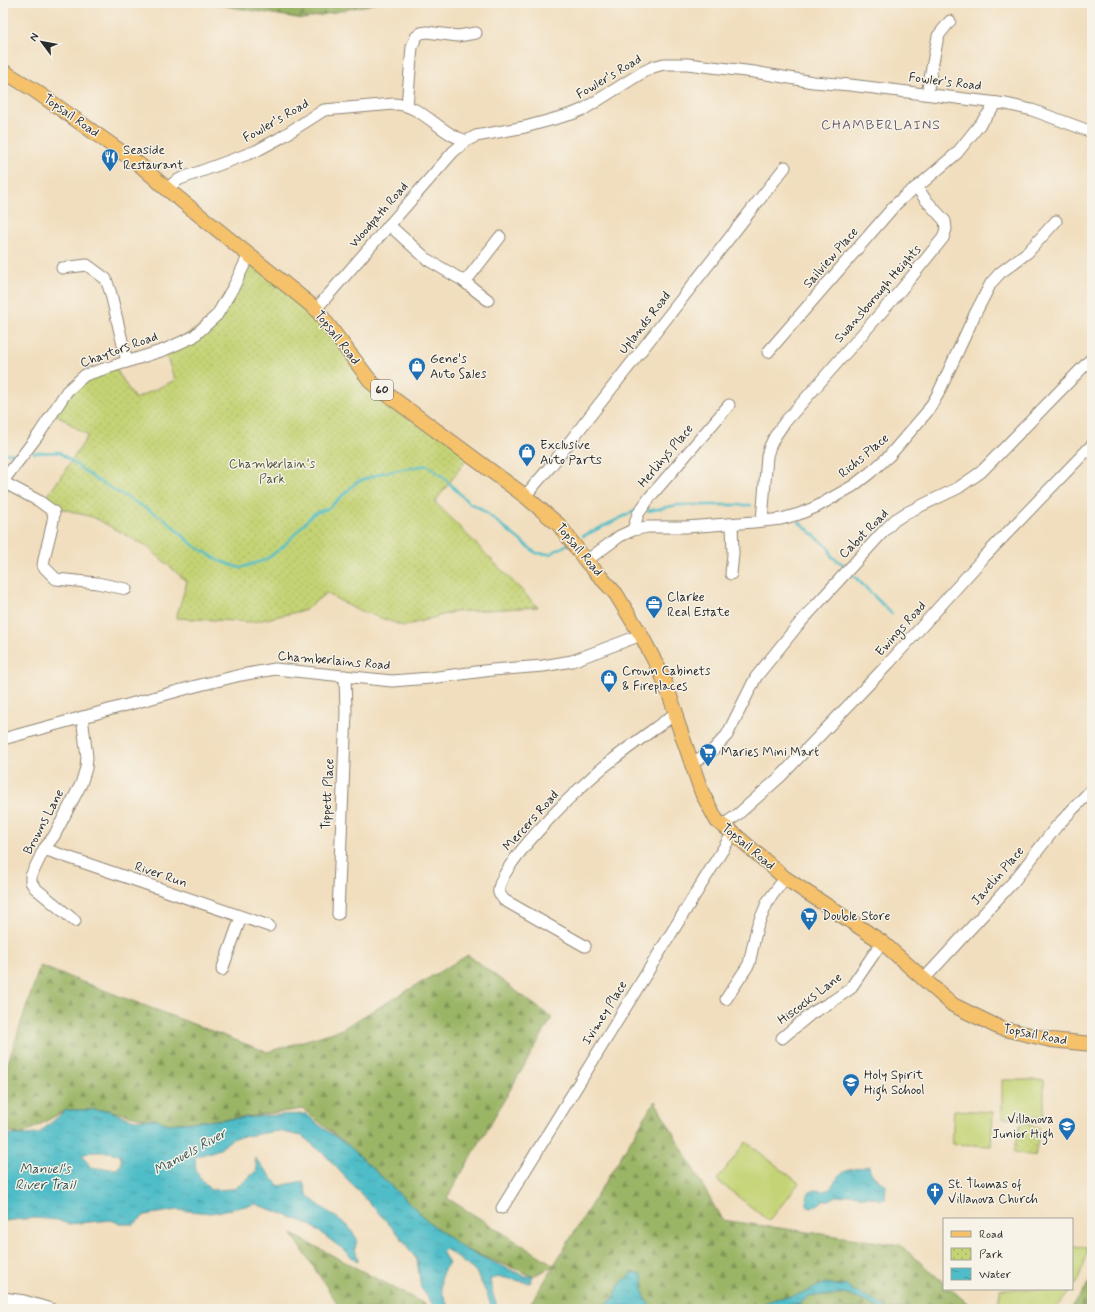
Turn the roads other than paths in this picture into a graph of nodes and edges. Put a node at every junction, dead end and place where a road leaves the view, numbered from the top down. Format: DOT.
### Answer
graph roads {
  1 [pos="950,21"];
  2 [pos="476,33"];
  3 [pos="3,71"];
  4 [pos="927,94"];
  5 [pos="997,103"];
  6 [pos="407,106"];
  7 [pos="1092,132"];
  8 [pos="466,141"];
  9 [pos="785,167"];
  10 [pos="917,187"];
  11 [pos="167,189"];
  12 [pos="1056,220"];
  13 [pos="389,225"];
  14 [pos="500,237"];
  15 [pos="249,255"];
  16 [pos="62,268"];
  17 [pos="465,282"];
  18 [pos="488,300"];
  19 [pos="316,309"];
  20 [pos="768,352"];
  21 [pos="1092,358"];
  22 [pos="127,362"];
  23 [pos="729,405"];
  24 [pos="1092,445"];
  25 [pos="3,482"];
  26 [pos="525,496"];
  27 [pos="762,521"];
  28 [pos="732,524"];
  29 [pos="632,530"];
  30 [pos="586,561"];
  31 [pos="731,574"];
  32 [pos="126,589"];
  33 [pos="641,635"];
  34 [pos="345,676"];
  35 [pos="676,713"];
  36 [pos="82,718"];
  37 [pos="3,739"];
  38 [pos="691,764"];
  39 [pos="1092,789"];
  40 [pos="728,829"];
  41 [pos="44,849"];
  42 [pos="785,878"];
  43 [pos="338,914"];
  44 [pos="241,917"];
  45 [pos="75,921"];
  46 [pos="269,926"];
  47 [pos="882,942"];
  48 [pos="585,946"];
  49 [pos="222,970"];
  50 [pos="924,979"];
  51 [pos="726,999"];
  52 [pos="782,1038"];
  53 [pos="1092,1044"];
  54 [pos="502,1208"];
  55 [pos="3,1298"];
  56 [pos="51,1309"];
  1 -- 4 [label="street"];
  2 -- 6 [label="street"];
  3 -- 11 [label="main road, Topsail Road / 60"];
  4 -- 5 [label="street, Fowler's Road"];
  4 -- 8 [label="street, Fowler's Road"];
  5 -- 7 [label="street, Fowler's Road"];
  5 -- 10 [label="street"];
  6 -- 8 [label="street, Fowler's Road"];
  6 -- 11 [label="street, Fowler's Road"];
  8 -- 13 [label="street, Woodpath Road"];
  9 -- 26 [label="street, Uplands Road"];
  10 -- 20 [label="street, Sailview Place"];
  10 -- 27 [label="street, Swansborough Heights"];
  11 -- 15 [label="main road, Topsail Road / 60"];
  12 -- 27 [label="street, Richs Place"];
  13 -- 17 [label="street"];
  13 -- 19 [label="street, Woodpath Road"];
  14 -- 17 [label="street"];
  15 -- 19 [label="main road, Topsail Road / 60"];
  15 -- 22 [label="street, Chaytors Road"];
  16 -- 22 [label="street"];
  17 -- 18 [label="street"];
  19 -- 26 [label="main road, Topsail Road / 60"];
  21 -- 38 [label="street, Cabot Road"];
  22 -- 25 [label="street, Chaytors Road"];
  23 -- 29 [label="street, Herlihys Place"];
  24 -- 40 [label="street, Ewings Road"];
  25 -- 32 [label="street"];
  26 -- 30 [label="main road, Topsail Road / 60"];
  27 -- 28 [label="street, Richs Place"];
  28 -- 29 [label="street, Richs Place"];
  28 -- 31 [label="street"];
  29 -- 30 [label="street, Richs Place"];
  30 -- 33 [label="main road, Topsail Road / 60"];
  33 -- 34 [label="street, Chamberlains Road"];
  33 -- 35 [label="main road, Topsail Road / 60"];
  34 -- 36 [label="street, Chamberlains Road"];
  34 -- 43 [label="street, Tippett Place"];
  35 -- 38 [label="main road, Topsail Road / 60"];
  35 -- 48 [label="street, Mercers Road"];
  36 -- 37 [label="street, Chamberlains Road"];
  36 -- 41 [label="street, Browns Lane"];
  38 -- 40 [label="main road, Topsail Road / 60"];
  39 -- 50 [label="street, Javelin Place"];
  40 -- 42 [label="main road, Topsail Road / 60"];
  40 -- 54 [label="street, Ivimey Place"];
  41 -- 44 [label="street, River Run"];
  41 -- 45 [label="street, Browns Lane"];
  42 -- 47 [label="main road, Topsail Road / 60"];
  42 -- 51 [label="street"];
  44 -- 46 [label="street, River Run"];
  44 -- 49 [label="street"];
  47 -- 50 [label="main road, Topsail Road / 60"];
  47 -- 52 [label="street, Hiscocks Lane"];
  50 -- 53 [label="main road, Topsail Road / 60"];
  55 -- 56 [label="street"];
}
